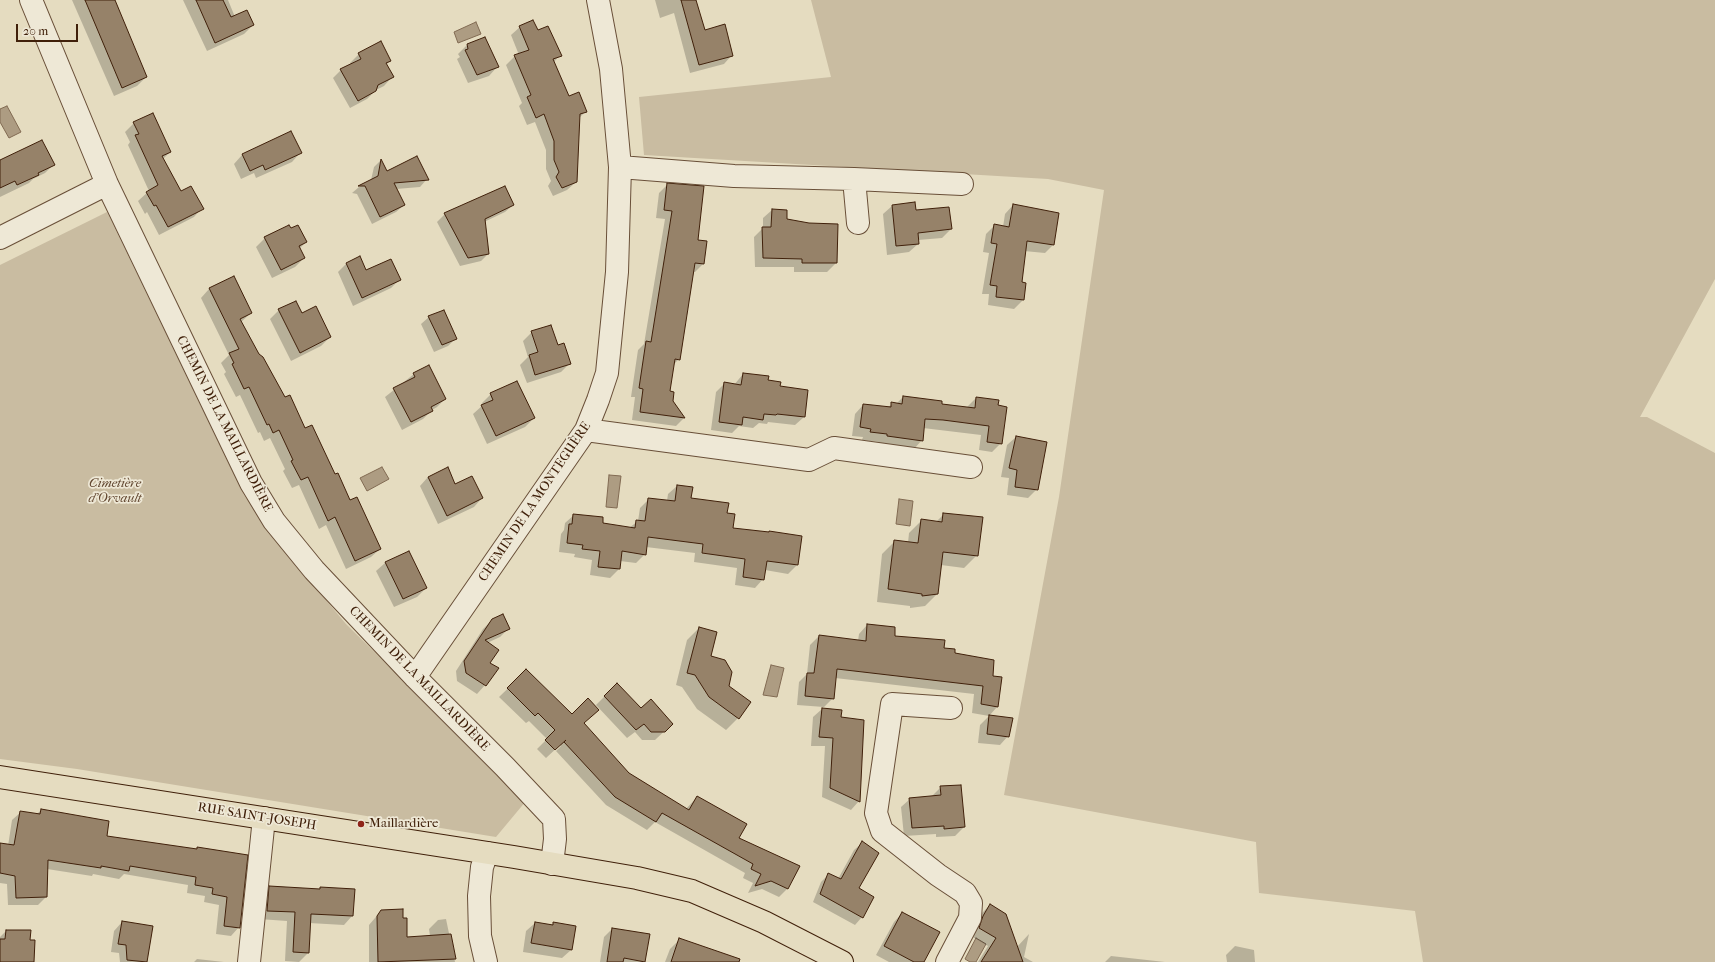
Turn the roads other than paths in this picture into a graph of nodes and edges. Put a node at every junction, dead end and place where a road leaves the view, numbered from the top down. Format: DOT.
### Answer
graph roads {
  1 [pos="31,0"];
  2 [pos="598,0"];
  3 [pos="620,167"];
  4 [pos="854,178"];
  5 [pos="107,184"];
  6 [pos="962,184"];
  7 [pos="858,223"];
  8 [pos="0,238"];
  9 [pos="586,430"];
  10 [pos="971,467"];
  11 [pos="415,677"];
  12 [pos="952,708"];
  13 [pos="0,777"];
  14 [pos="264,818"];
  15 [pos="487,853"];
  16 [pos="552,864"];
  17 [pos="248,962"];
  18 [pos="486,962"];
  19 [pos="842,962"];
  20 [pos="947,962"];
  1 -- 5 [label="street, CHEMIN DE LA MAILLARDIÈRE"];
  2 -- 3 [label="street, CHEMIN DE LA MONTEGUÈRE"];
  3 -- 4 [label="street"];
  3 -- 9 [label="street, CHEMIN DE LA MONTEGUÈRE"];
  4 -- 6 [label="street"];
  4 -- 7 [label="street"];
  5 -- 8 [label="street"];
  5 -- 11 [label="street, CHEMIN DE LA MAILLARDIÈRE"];
  9 -- 10 [label="street"];
  9 -- 11 [label="street, CHEMIN DE LA MONTEGUÈRE"];
  11 -- 16 [label="street, CHEMIN DE LA MAILLARDIÈRE"];
  12 -- 20 [label="street"];
  13 -- 14 [label="main road, RUE SAINT-JOSEPH"];
  14 -- 15 [label="main road, RUE SAINT-JOSEPH"];
  14 -- 17 [label="street"];
  15 -- 16 [label="main road, RUE SAINT-JOSEPH"];
  15 -- 18 [label="street"];
  16 -- 19 [label="main road, RUE SAINT-JOSEPH"];
}
